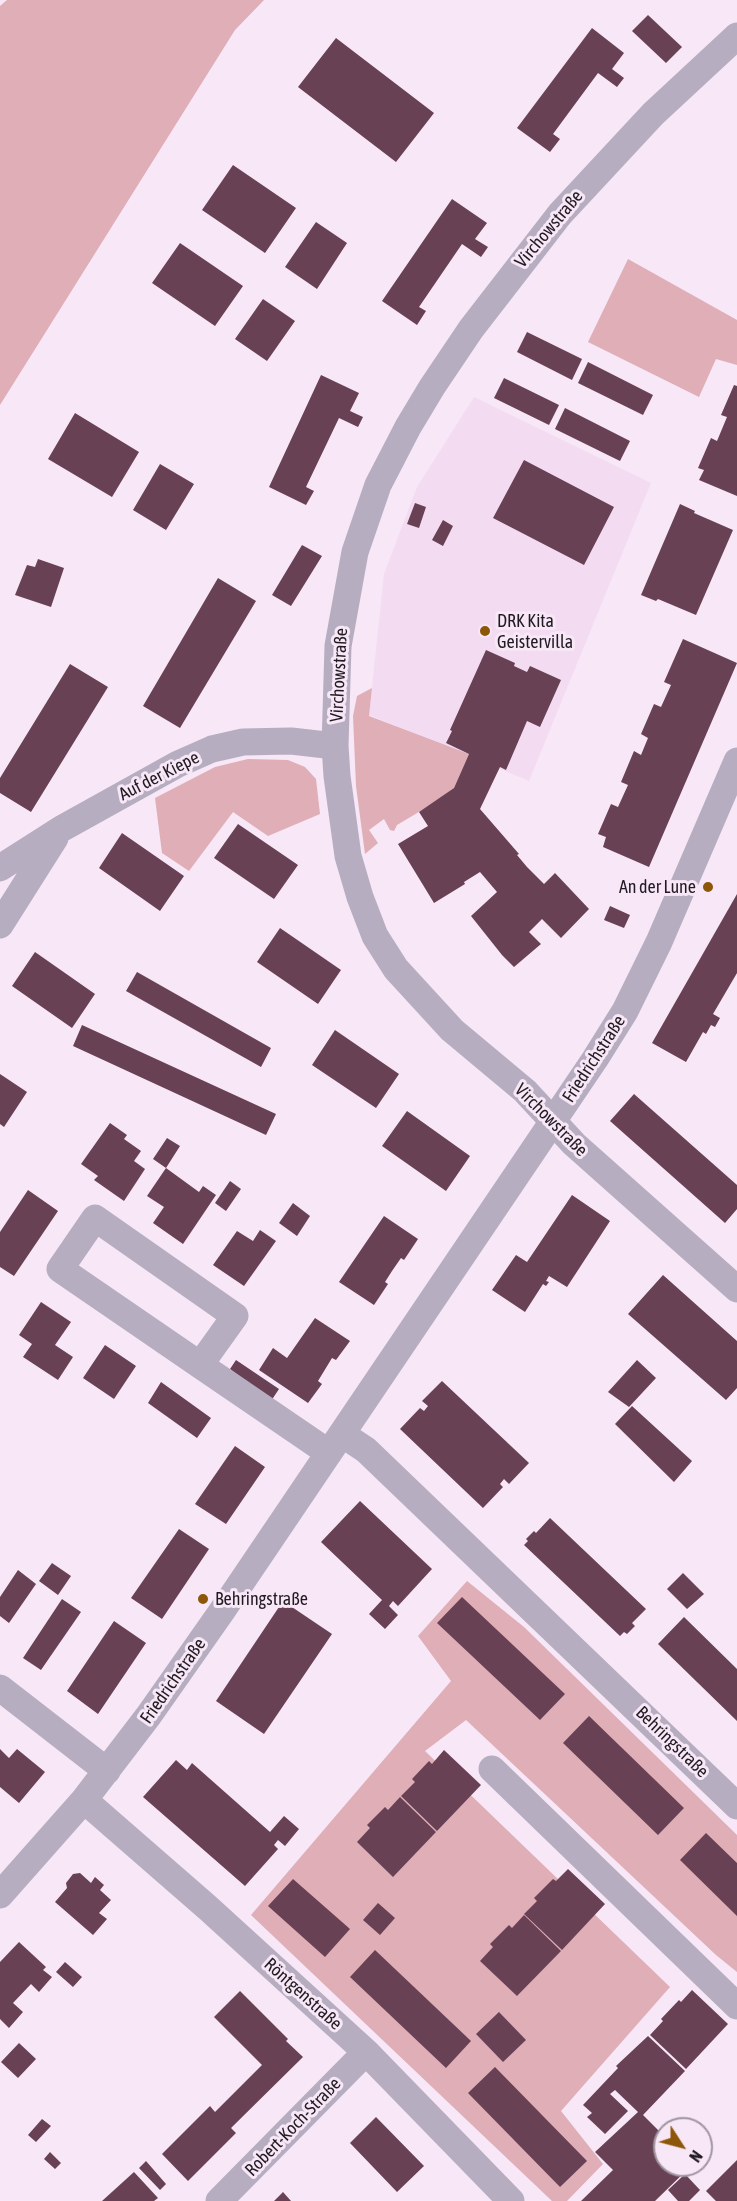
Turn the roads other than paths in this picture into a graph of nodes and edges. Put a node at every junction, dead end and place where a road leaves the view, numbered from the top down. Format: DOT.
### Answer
graph roads {
  1 [pos="737,36"];
  2 [pos="335,746"];
  3 [pos="734,778"];
  4 [pos="61,830"];
  5 [pos="0,868"];
  6 [pos="0,925"];
  7 [pos="553,1121"];
  8 [pos="737,1289"];
  9 [pos="200,1365"];
  10 [pos="335,1443"];
  11 [pos="0,1688"];
  12 [pos="492,1769"];
  13 [pos="107,1771"];
  14 [pos="84,1800"];
  15 [pos="737,1806"];
  16 [pos="0,1895"];
  17 [pos="737,2006"];
  18 [pos="366,2052"];
  19 [pos="219,2201"];
  20 [pos="511,2201"];
  1 -- 2 [label="street, Virchowstraße"];
  2 -- 4 [label="street, Auf der Kiepe"];
  2 -- 7 [label="street, Virchowstraße"];
  3 -- 7 [label="street, Friedrichstraße"];
  4 -- 5 [label="street, Auf der Kiepe"];
  4 -- 6 [label="street, Auf der Kiepe"];
  7 -- 8 [label="street, Virchowstraße"];
  7 -- 10 [label="street, Friedrichstraße"];
  9 -- 9 [label="street"];
  9 -- 10 [label="street"];
  10 -- 13 [label="street, Friedrichstraße"];
  10 -- 15 [label="street, Behringstraße"];
  11 -- 13 [label="street"];
  12 -- 17 [label="street"];
  13 -- 14 [label="street, Friedrichstraße"];
  14 -- 16 [label="street, Friedrichstraße"];
  14 -- 18 [label="street, Röntgenstraße"];
  18 -- 19 [label="street, Robert-Koch-Straße"];
  18 -- 20 [label="street, Röntgenstraße"];
}
